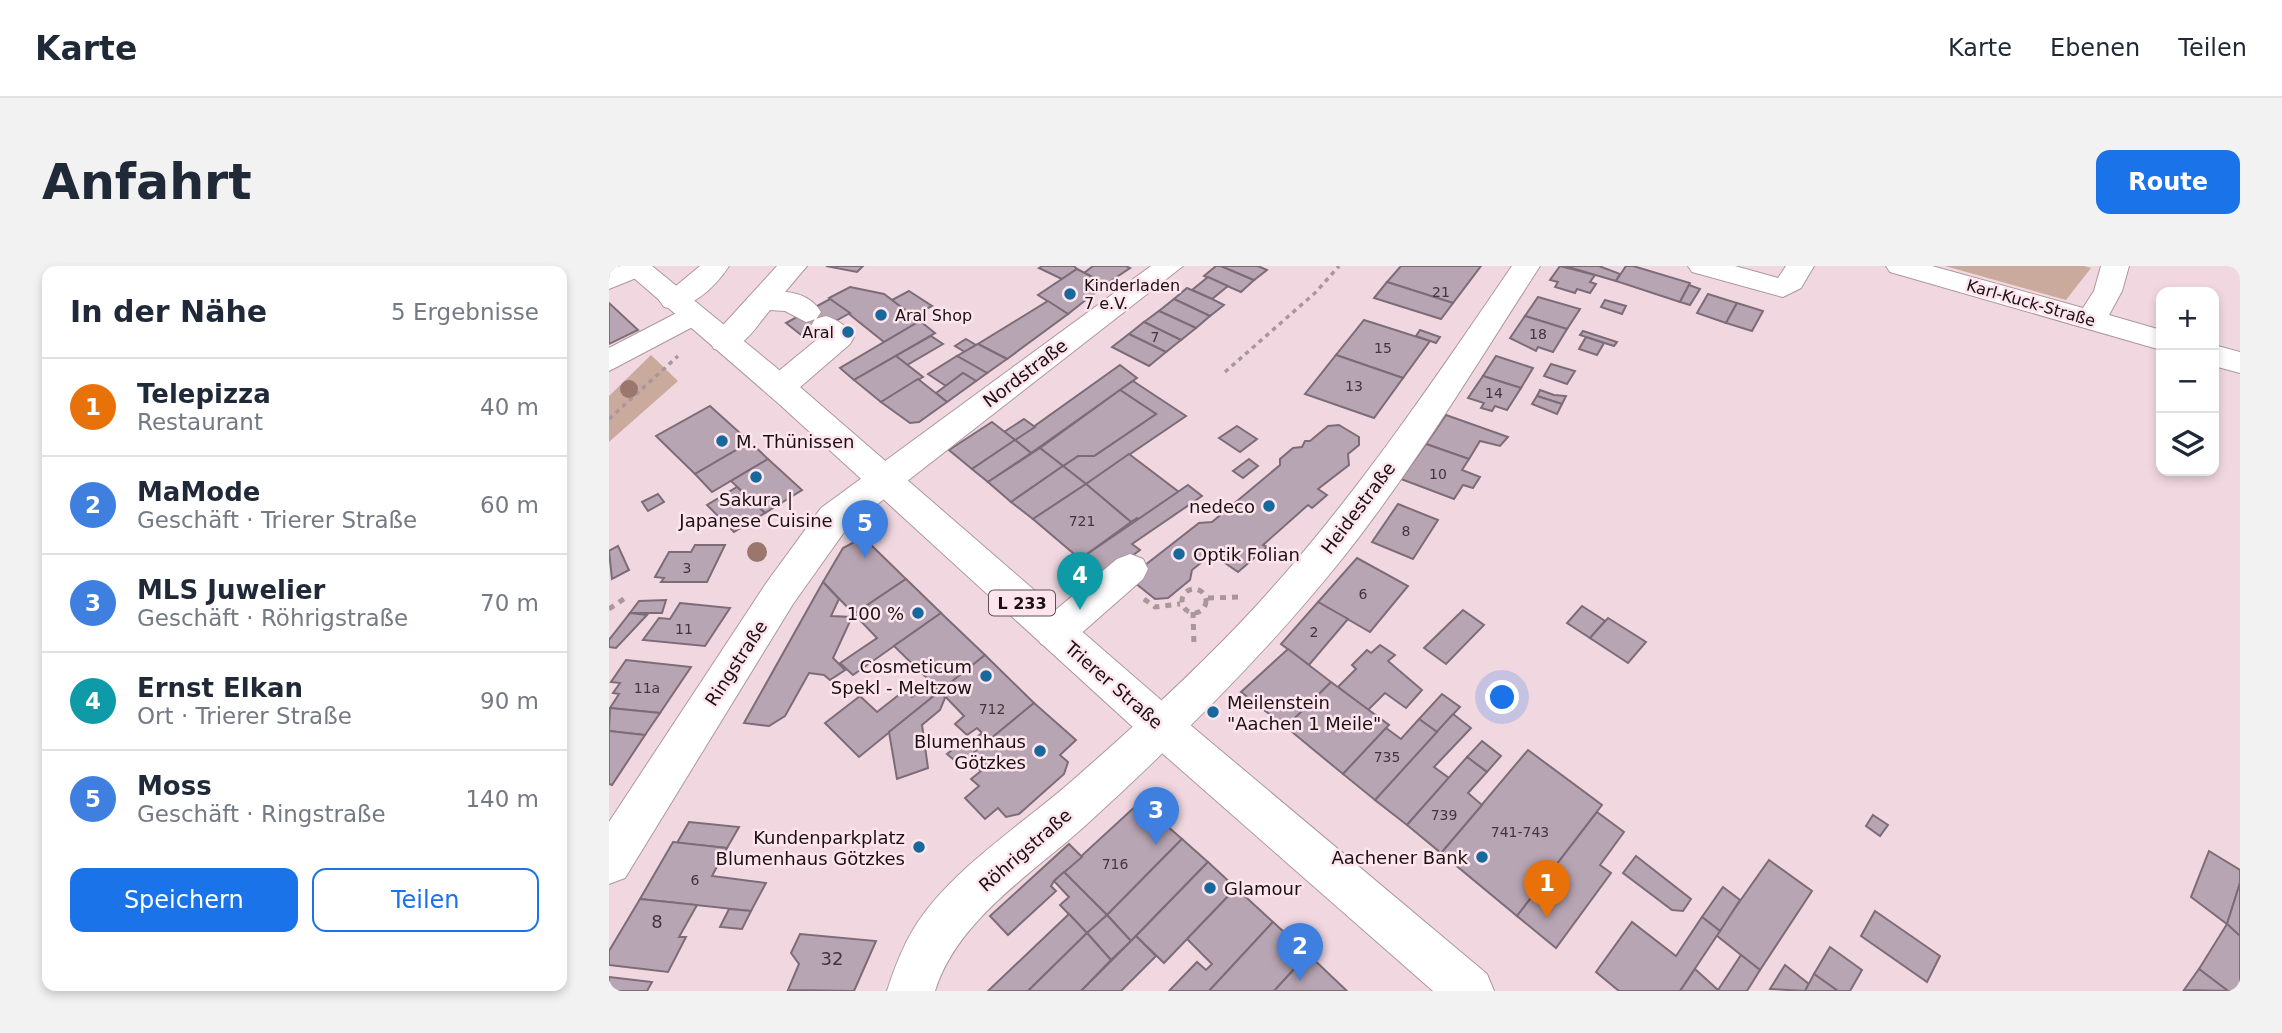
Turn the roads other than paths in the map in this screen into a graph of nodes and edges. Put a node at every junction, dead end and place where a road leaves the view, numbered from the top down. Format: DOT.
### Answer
graph roads {
  1 [pos="715,266"];
  2 [pos="793,266"];
  3 [pos="1526,266"];
  4 [pos="1800,266"];
  5 [pos="1901,266"];
  6 [pos="2115,266"];
  7 [pos="635,267"];
  8 [pos="1158,268"];
  9 [pos="1714,268"];
  10 [pos="609,280"];
  11 [pos="762,300"];
  12 [pos="2091,320"];
  13 [pos="699,321"];
  14 [pos="2156,339"];
  15 [pos="2219,357"];
  16 [pos="609,360"];
  17 [pos="2240,363"];
  18 [pos="780,387"];
  19 [pos="883,480"];
  20 [pos="1134,582"];
  21 [pos="1055,633"];
  22 [pos="1161,726"];
  23 [pos="609,862"];
  24 [pos="911,991"];
  25 [pos="1470,991"];
  1 -- 13 [label="street"];
  2 -- 11 [label="street"];
  3 -- 22 [label="street, Heidestraße"];
  4 -- 9 [label="street"];
  5 -- 12 [label="street, Karl-Kuck-Straße"];
  6 -- 12 [label="street"];
  7 -- 10 [label="street"];
  7 -- 13 [label="street, Trierer Straße / L 233"];
  8 -- 19 [label="street, Nordstraße"];
  11 -- 13 [label="street"];
  11 -- 18 [label="street"];
  12 -- 14 [label="street, Karl-Kuck-Straße"];
  13 -- 16 [label="street"];
  13 -- 18 [label="street, Trierer Straße / L 233"];
  15 -- 17 [label="street"];
  18 -- 19 [label="street, Trierer Straße / L 233"];
  19 -- 21 [label="street, Trierer Straße / L 233"];
  19 -- 23 [label="street, Ringstraße"];
  20 -- 21 [label="street"];
  21 -- 22 [label="street, Trierer Straße / L 233"];
  22 -- 24 [label="street, Röhrigstraße"];
  22 -- 25 [label="street, Trierer Straße / L 233"];
}
